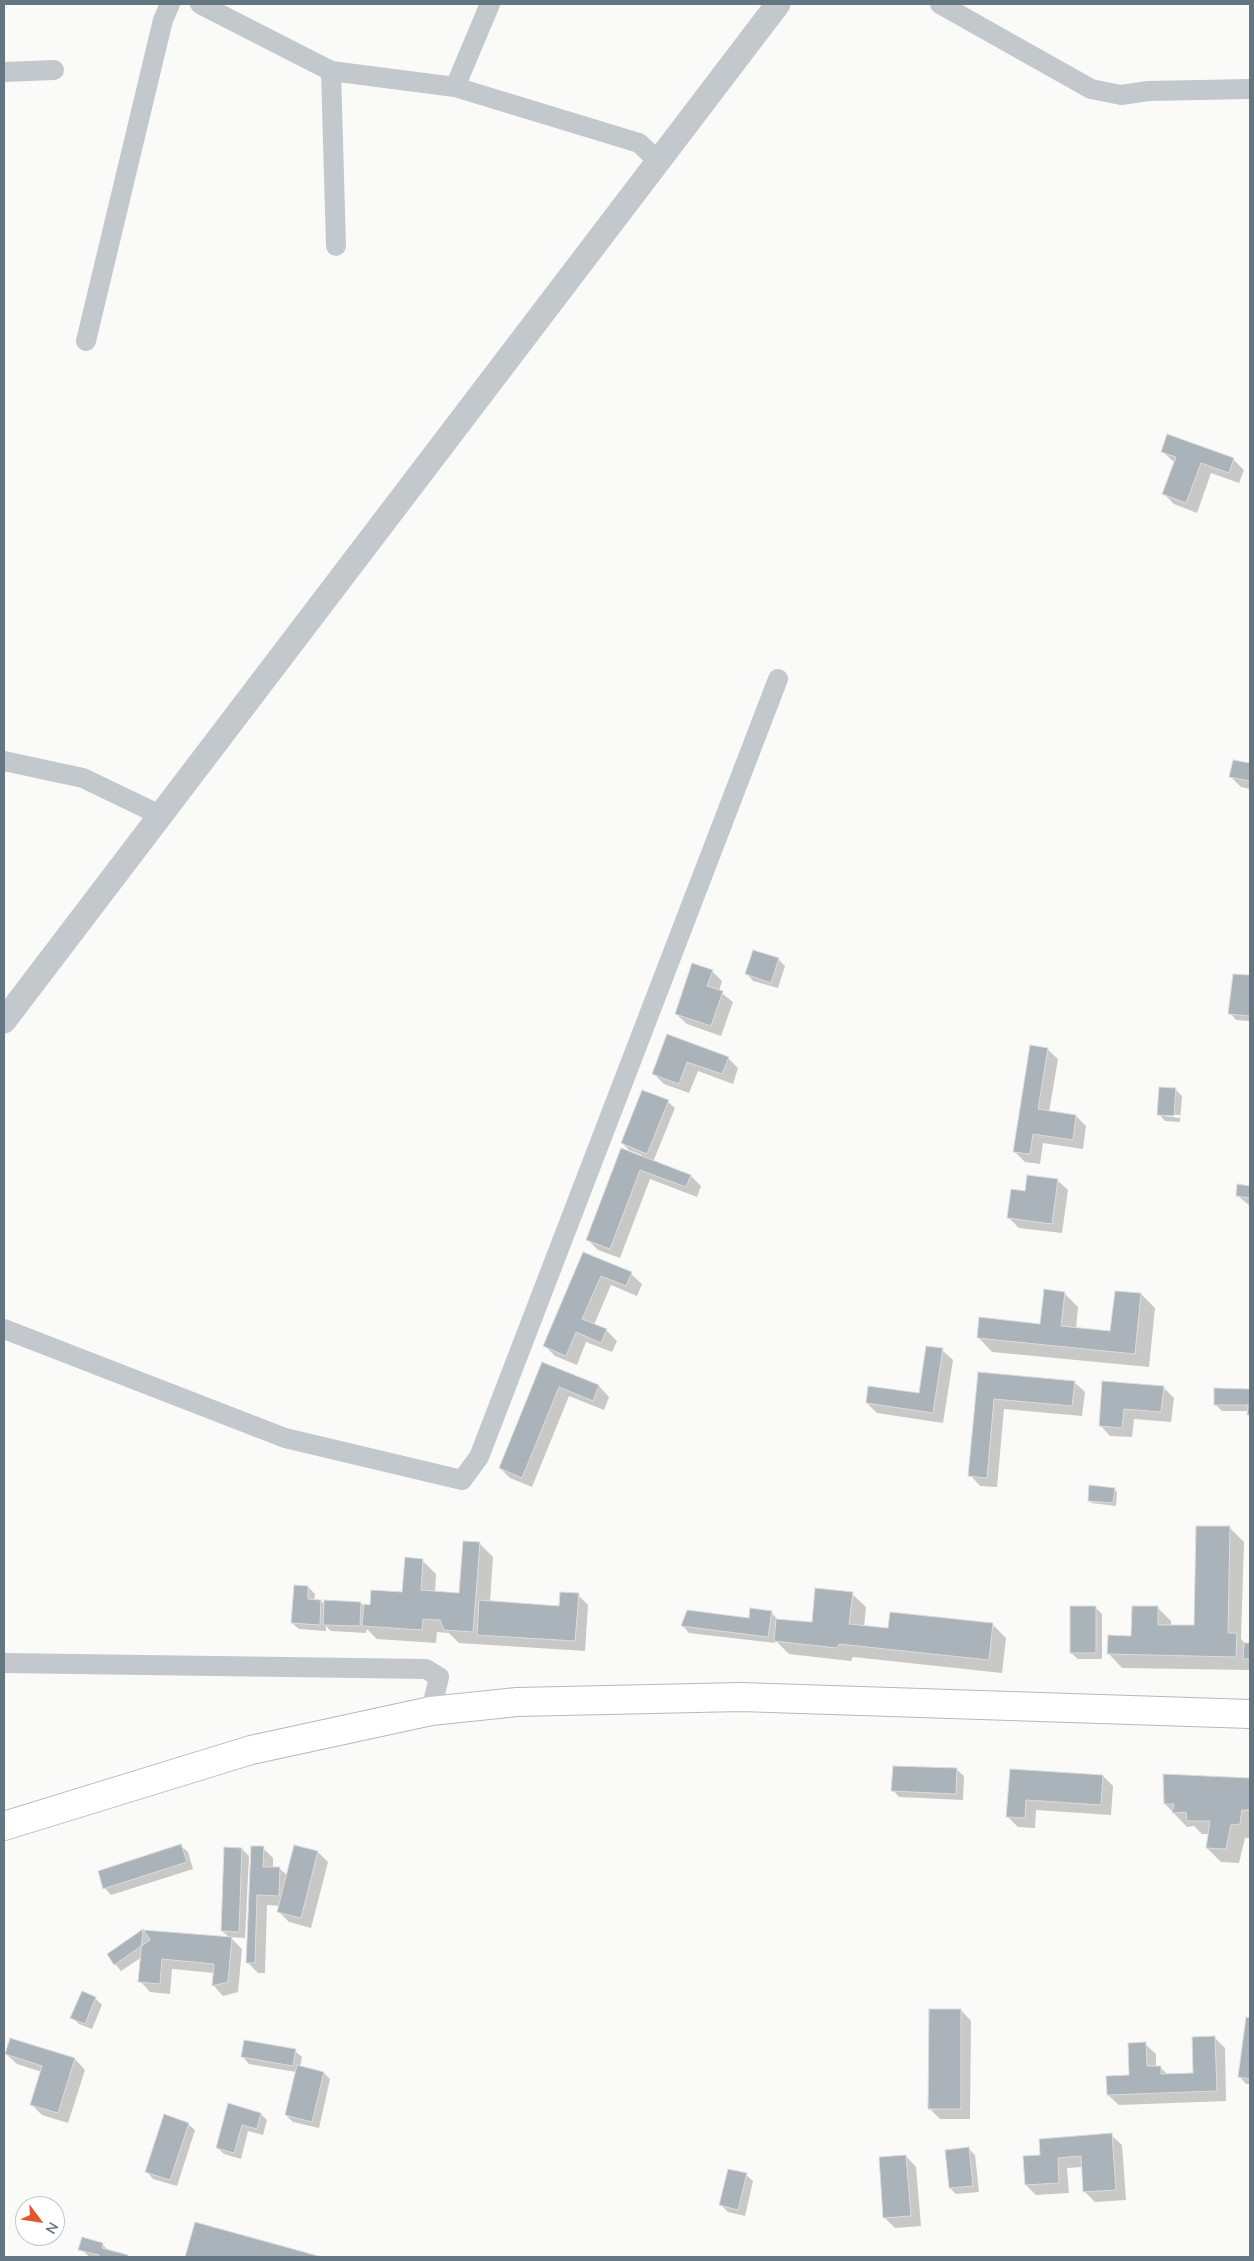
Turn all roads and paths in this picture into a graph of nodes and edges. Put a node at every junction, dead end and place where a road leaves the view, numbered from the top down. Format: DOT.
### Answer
graph roads {
  1 [pos="170,4"];
  2 [pos="200,4"];
  3 [pos="490,4"];
  4 [pos="778,4"];
  5 [pos="940,4"];
  6 [pos="54,70"];
  7 [pos="331,70"];
  8 [pos="4,72"];
  9 [pos="455,86"];
  10 [pos="1250,89"];
  11 [pos="658,161"];
  12 [pos="336,246"];
  13 [pos="86,341"];
  14 [pos="778,679"];
  15 [pos="4,761"];
  16 [pos="160,815"];
  17 [pos="4,1020"];
  18 [pos="4,1329"];
  19 [pos="4,1663"];
  20 [pos="431,1711"];
  21 [pos="1250,1714"];
  22 [pos="4,1826"];
  1 -- 13 [label="street"];
  2 -- 7 [label="street"];
  3 -- 9 [label="street"];
  4 -- 11 [label="street"];
  5 -- 10 [label="street"];
  6 -- 8 [label="street"];
  7 -- 9 [label="street"];
  7 -- 12 [label="street"];
  9 -- 11 [label="street"];
  11 -- 16 [label="street"];
  14 -- 18 [label="street"];
  15 -- 16 [label="street"];
  16 -- 17 [label="street"];
  19 -- 20 [label="street"];
  20 -- 21 [label="main road"];
  20 -- 22 [label="main road"];
}
